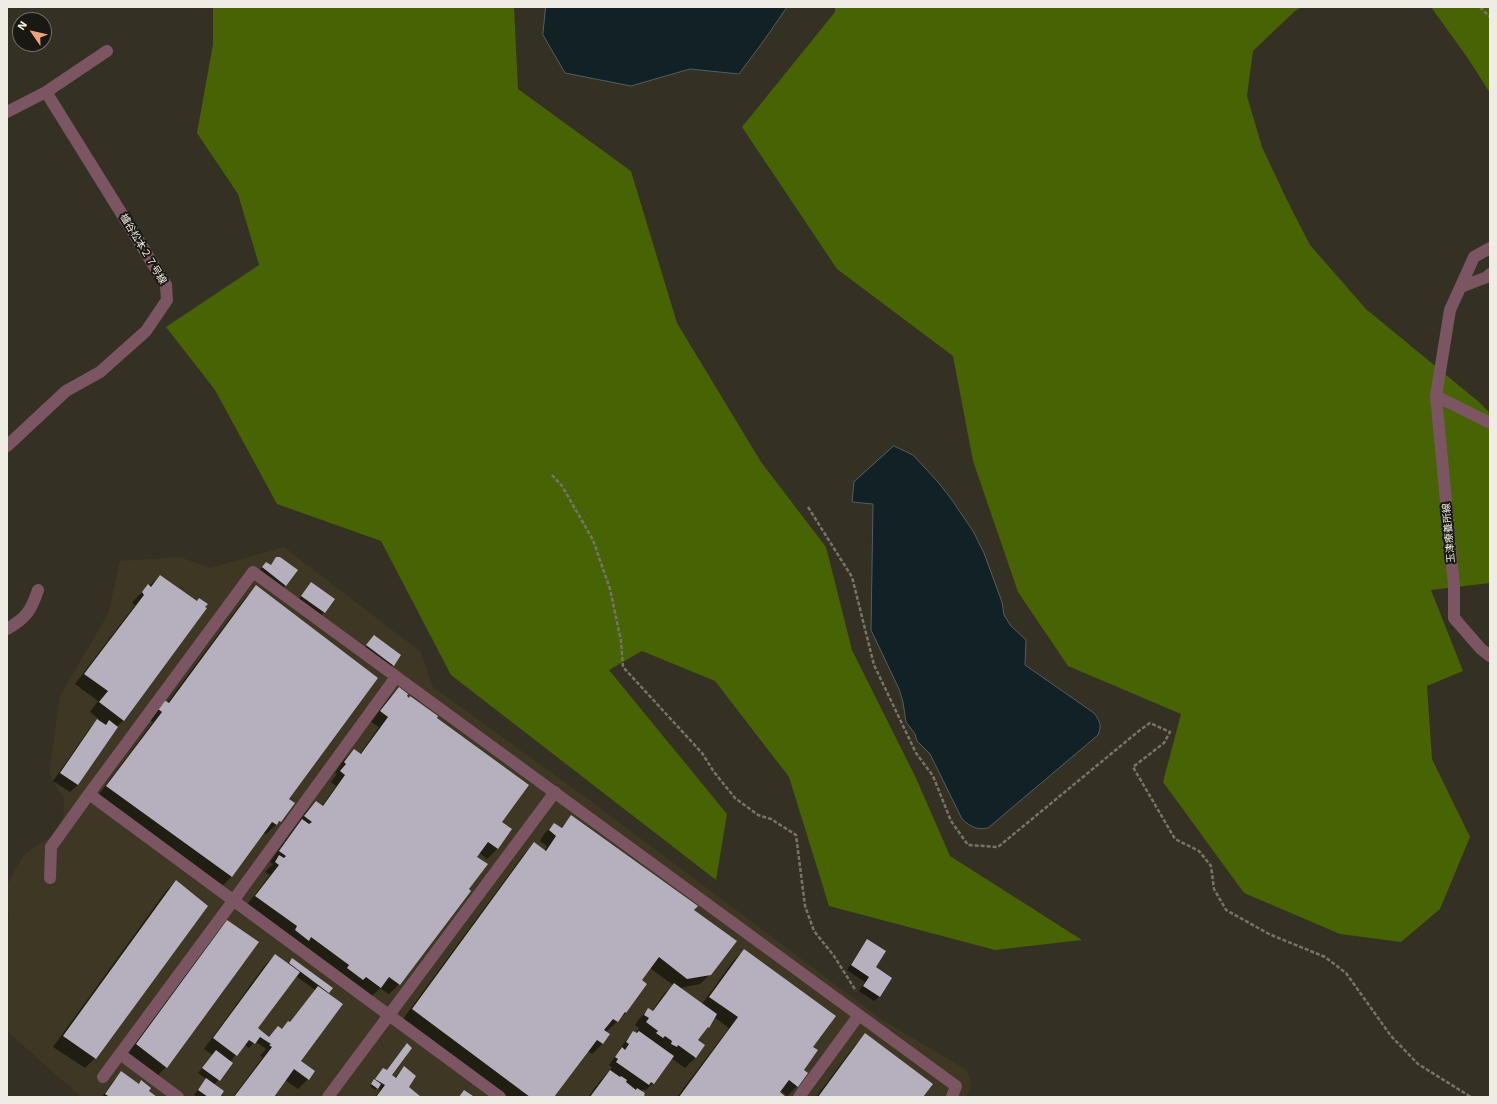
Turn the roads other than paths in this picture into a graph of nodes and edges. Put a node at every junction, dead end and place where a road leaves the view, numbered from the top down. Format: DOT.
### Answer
graph roads {
  1 [pos="107,51"];
  2 [pos="46,92"];
  3 [pos="7,112"];
  4 [pos="1490,248"];
  5 [pos="1490,274"];
  6 [pos="1461,287"];
  7 [pos="1436,396"];
  8 [pos="1490,423"];
  9 [pos="7,446"];
  10 [pos="38,590"];
  11 [pos="7,630"];
  12 [pos="1490,656"];
  13 [pos="396,677"];
  14 [pos="555,792"];
  15 [pos="89,794"];
  16 [pos="50,878"];
  17 [pos="233,901"];
  18 [pos="388,1015"];
  19 [pos="859,1015"];
  20 [pos="120,1054"];
  21 [pos="103,1077"];
  22 [pos="178,1097"];
  23 [pos="328,1097"];
  24 [pos="500,1097"];
  25 [pos="798,1097"];
  26 [pos="952,1097"];
  1 -- 2 [label="street"];
  2 -- 3 [label="street"];
  2 -- 9 [label="street, 櫨谷松本２７号線"];
  4 -- 6 [label="street, 玉津療養所線"];
  5 -- 6 [label="street"];
  6 -- 7 [label="street, 玉津療養所線"];
  7 -- 8 [label="street"];
  7 -- 12 [label="street, 玉津療養所線"];
  10 -- 11 [label="street"];
  13 -- 14 [label="street"];
  13 -- 15 [label="street"];
  13 -- 17 [label="street"];
  14 -- 18 [label="street"];
  14 -- 19 [label="street"];
  15 -- 16 [label="street"];
  15 -- 17 [label="street"];
  17 -- 18 [label="street"];
  17 -- 20 [label="street"];
  18 -- 23 [label="street"];
  18 -- 24 [label="street"];
  19 -- 25 [label="street"];
  19 -- 26 [label="street"];
  20 -- 21 [label="street"];
  20 -- 22 [label="street"];
}
